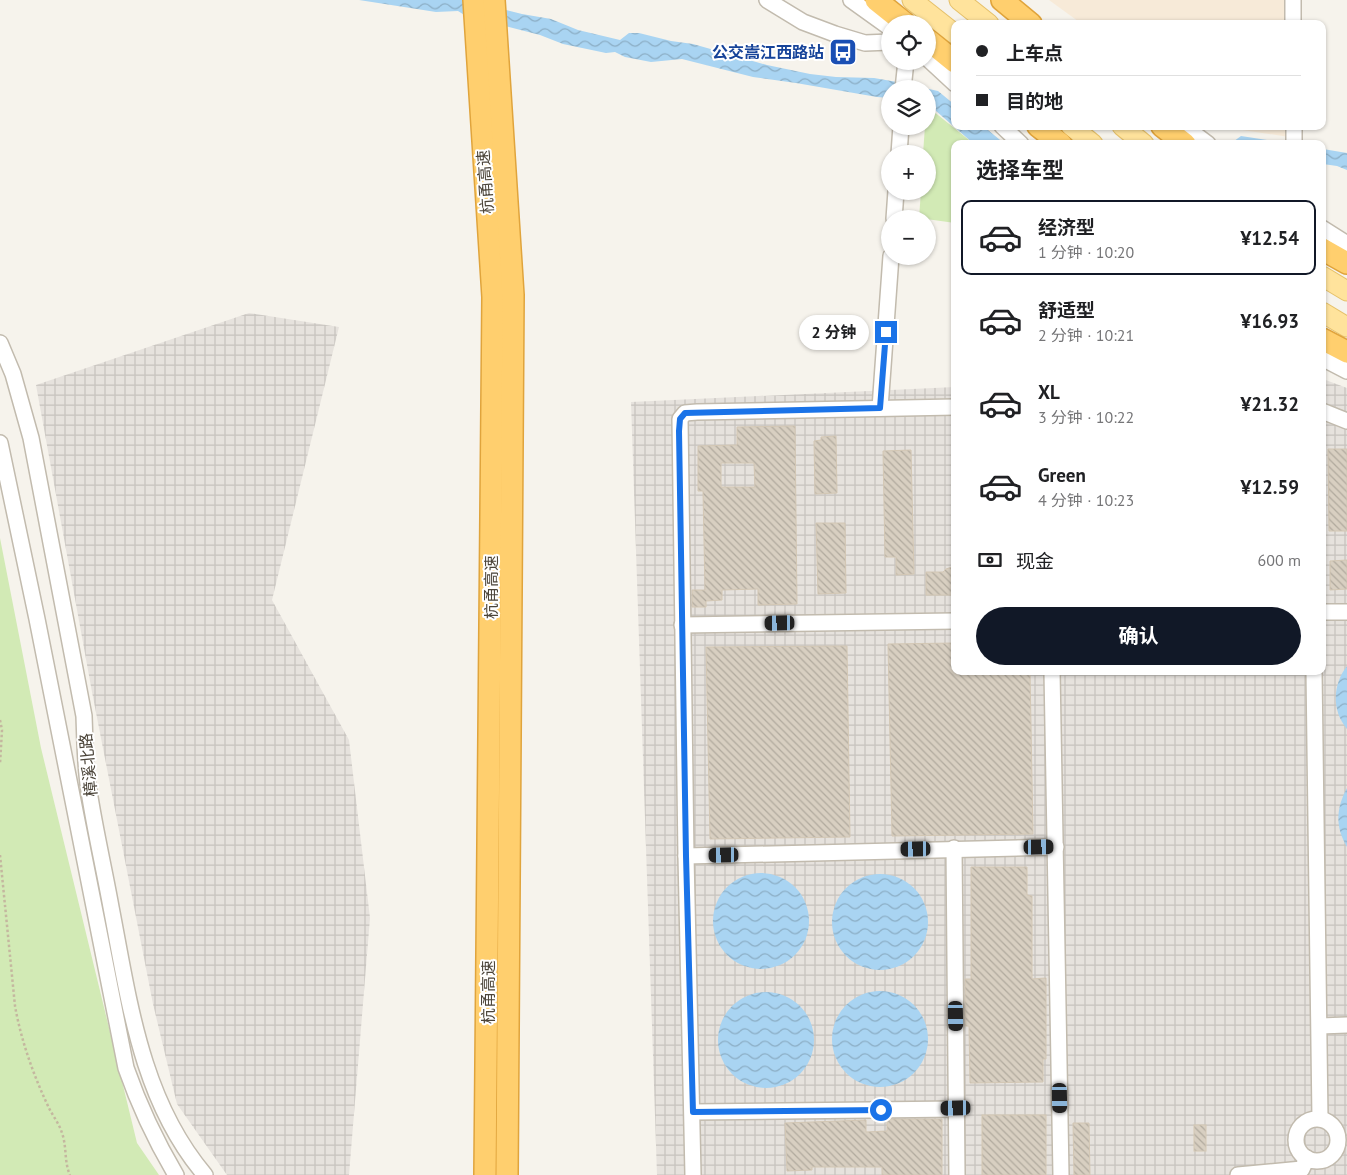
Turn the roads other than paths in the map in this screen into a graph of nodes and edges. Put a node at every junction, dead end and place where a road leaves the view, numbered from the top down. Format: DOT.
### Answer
graph roads {
  1 [pos="474,0"];
  2 [pos="494,0"];
  3 [pos="767,0"];
  4 [pos="851,0"];
  5 [pos="876,0"];
  6 [pos="912,0"];
  7 [pos="959,0"];
  8 [pos="1002,0"];
  9 [pos="1014,0"];
  10 [pos="1293,0"];
  11 [pos="895,15"];
  12 [pos="984,20"];
  13 [pos="1026,20"];
  14 [pos="1039,20"];
  15 [pos="1293,20"];
  16 [pos="881,22"];
  17 [pos="951,31"];
  18 [pos="881,42"];
  19 [pos="936,47"];
  20 [pos="951,59"];
  21 [pos="936,66"];
  22 [pos="951,80"];
  23 [pos="1006,130"];
  24 [pos="1043,130"];
  25 [pos="1076,130"];
  26 [pos="1127,130"];
  27 [pos="1167,130"];
  28 [pos="1189,130"];
  29 [pos="1017,140"];
  30 [pos="1056,140"];
  31 [pos="1088,140"];
  32 [pos="1139,140"];
  33 [pos="1180,140"];
  34 [pos="1203,140"];
  35 [pos="1326,231"];
  36 [pos="1347,244"];
  37 [pos="1326,250"];
  38 [pos="1347,263"];
  39 [pos="890,265"];
  40 [pos="1326,278"];
  41 [pos="1347,291"];
  42 [pos="1326,314"];
  43 [pos="1347,327"];
  44 [pos="1326,341"];
  45 [pos="0,343"];
  46 [pos="1347,352"];
  47 [pos="1326,360"];
  48 [pos="1347,371"];
  49 [pos="951,407"];
  50 [pos="880,408"];
  51 [pos="1326,413"];
  52 [pos="1347,421"];
  53 [pos="0,443"];
  54 [pos="1326,612"];
  55 [pos="1347,612"];
  56 [pos="951,621"];
  57 [pos="682,625"];
  58 [pos="1052,675"];
  59 [pos="1314,675"];
  60 [pos="1056,847"];
  61 [pos="954,848"];
  62 [pos="686,856"];
  63 [pos="1347,1025"];
  64 [pos="1320,1026"];
  65 [pos="956,1108"];
  66 [pos="693,1112"];
  67 [pos="1320,1119"];
  68 [pos="1340,1154"];
  69 [pos="1315,1164"];
  70 [pos="176,1175"];
  71 [pos="205,1175"];
  72 [pos="485,1175"];
  73 [pos="507,1175"];
  74 [pos="694,1175"];
  75 [pos="957,1175"];
  76 [pos="1061,1175"];
  77 [pos="1238,1175"];
  1 -- 72 [label="highway, 杭甬高速"];
  2 -- 73 [label="highway, 杭甬高速"];
  3 -- 18 [label="street"];
  4 -- 16 [label="street"];
  5 -- 11 [label="highway"];
  6 -- 17 [label="main road"];
  7 -- 12 [label="main road"];
  8 -- 13 [label="highway"];
  9 -- 14 [label="street"];
  10 -- 15 [label="street"];
  19 -- 20 [label="highway"];
  21 -- 22 [label="street"];
  23 -- 29 [label="street"];
  24 -- 30 [label="highway"];
  25 -- 31 [label="main road"];
  26 -- 32 [label="main road"];
  27 -- 33 [label="highway"];
  28 -- 34 [label="street"];
  35 -- 36 [label="street"];
  37 -- 38 [label="highway"];
  39 -- 50 [label="street"];
  40 -- 41 [label="main road"];
  42 -- 43 [label="main road"];
  44 -- 46 [label="highway"];
  45 -- 71 [label="street, 樟溪北路"];
  47 -- 48 [label="street"];
  49 -- 50 [label="street"];
  50 -- 57 [label="street"];
  51 -- 52 [label="street"];
  53 -- 70 [label="street, 樟溪北路"];
  54 -- 55 [label="street"];
  56 -- 57 [label="street"];
  57 -- 62 [label="street"];
  58 -- 60 [label="street"];
  59 -- 64 [label="street"];
  60 -- 61 [label="street"];
  60 -- 76 [label="street"];
  61 -- 62 [label="street"];
  61 -- 65 [label="street"];
  62 -- 66 [label="street"];
  63 -- 64 [label="street"];
  64 -- 67 [label="street"];
  65 -- 66 [label="street"];
  65 -- 75 [label="street"];
  66 -- 74 [label="street"];
  67 -- 68 [label="street"];
  67 -- 69 [label="street"];
  68 -- 69 [label="street"];
  69 -- 77 [label="street"];
}
